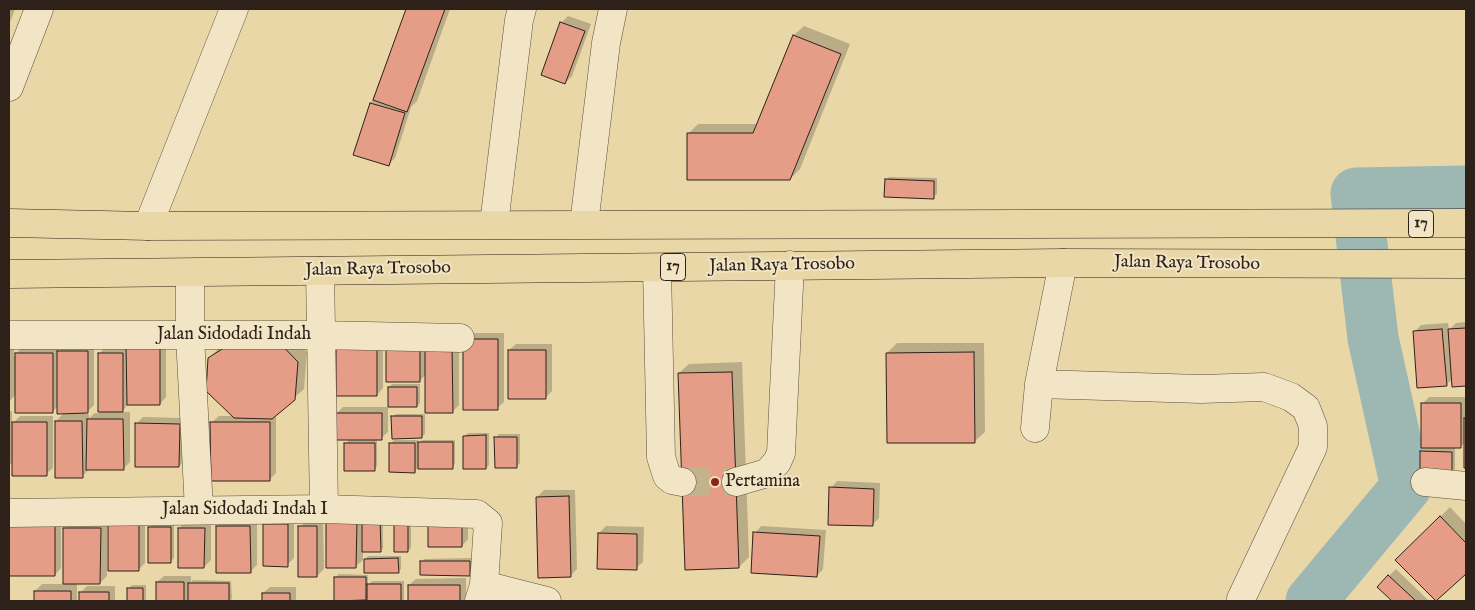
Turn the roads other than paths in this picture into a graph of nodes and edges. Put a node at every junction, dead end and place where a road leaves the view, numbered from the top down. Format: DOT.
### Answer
graph roads {
  1 [pos="39,9"];
  2 [pos="234,9"];
  3 [pos="522,9"];
  4 [pos="613,9"];
  5 [pos="9,87"];
  6 [pos="9,223"];
  7 [pos="1466,223"];
  8 [pos="494,224"];
  9 [pos="584,224"];
  10 [pos="148,226"];
  11 [pos="1063,263"];
  12 [pos="1466,264"];
  13 [pos="790,265"];
  14 [pos="657,268"];
  15 [pos="320,271"];
  16 [pos="190,272"];
  17 [pos="9,274"];
  18 [pos="9,335"];
  19 [pos="320,335"];
  20 [pos="190,336"];
  21 [pos="460,338"];
  22 [pos="1039,384"];
  23 [pos="1035,428"];
  24 [pos="682,482"];
  25 [pos="736,482"];
  26 [pos="1424,482"];
  27 [pos="1466,486"];
  28 [pos="324,509"];
  29 [pos="199,510"];
  30 [pos="9,513"];
  31 [pos="482,593"];
  32 [pos="1241,599"];
  33 [pos="547,601"];
  1 -- 5 [label="street"];
  2 -- 10 [label="street"];
  3 -- 8 [label="street"];
  4 -- 9 [label="street"];
  6 -- 10 [label="highway, 17"];
  7 -- 9 [label="highway, 17"];
  8 -- 9 [label="highway, 17"];
  8 -- 10 [label="highway, 17"];
  11 -- 12 [label="highway, Jalan Raya Trosobo / 17"];
  11 -- 13 [label="highway, Jalan Raya Trosobo / 17"];
  11 -- 22 [label="street"];
  13 -- 14 [label="highway, Jalan Raya Trosobo / 17"];
  13 -- 25 [label="street"];
  14 -- 15 [label="highway, Jalan Raya Trosobo / 17"];
  14 -- 24 [label="street"];
  15 -- 16 [label="highway, Jalan Raya Trosobo / 17"];
  15 -- 19 [label="street"];
  16 -- 17 [label="highway, Jalan Raya Trosobo / 17"];
  16 -- 20 [label="street"];
  18 -- 20 [label="street, Jalan Sidodadi Indah"];
  19 -- 20 [label="street, Jalan Sidodadi Indah"];
  19 -- 21 [label="street, Jalan Sidodadi Indah"];
  19 -- 28 [label="street"];
  20 -- 29 [label="street"];
  22 -- 23 [label="street"];
  22 -- 32 [label="street"];
  26 -- 27 [label="street"];
  28 -- 29 [label="street, Jalan Sidodadi Indah I"];
  28 -- 31 [label="street, Jalan Sidodadi Indah I"];
  29 -- 30 [label="street, Jalan Sidodadi Indah I"];
  31 -- 33 [label="street"];
}
